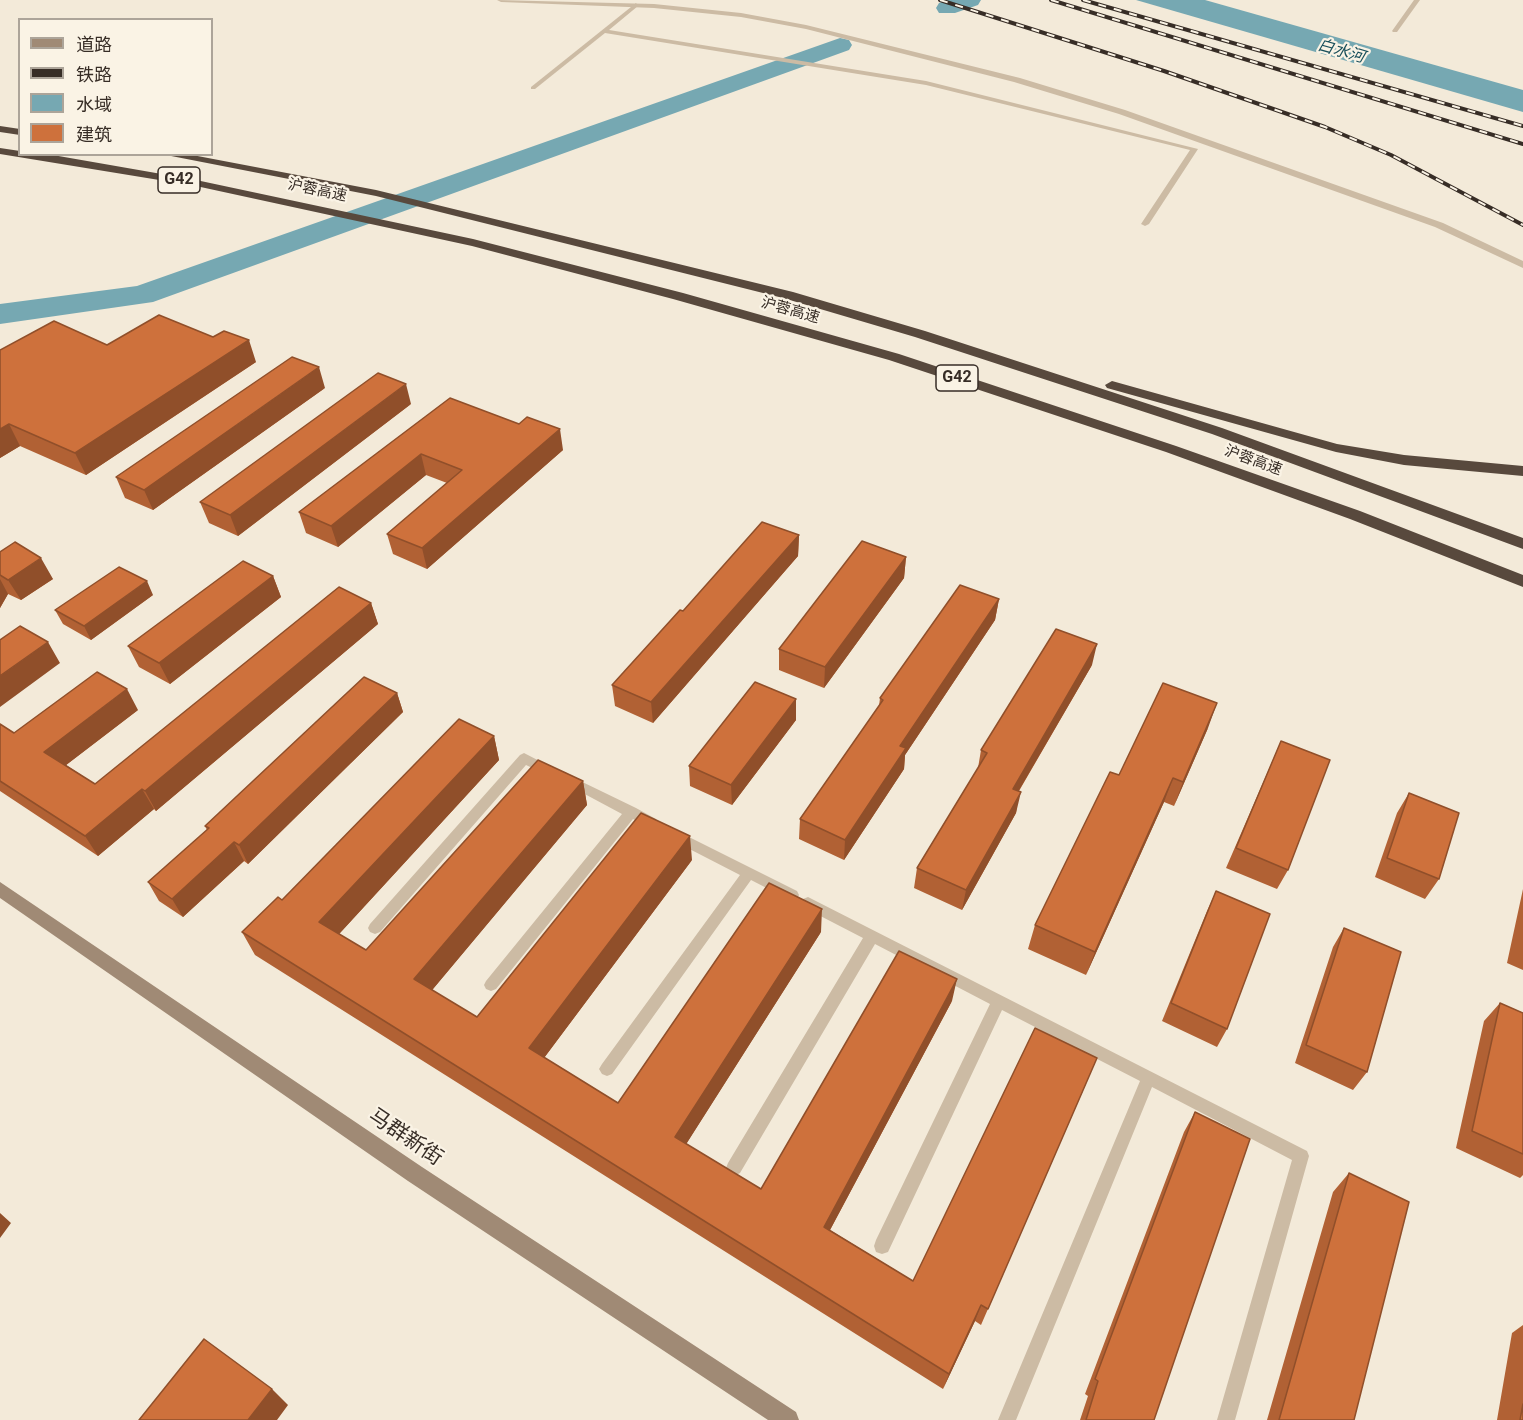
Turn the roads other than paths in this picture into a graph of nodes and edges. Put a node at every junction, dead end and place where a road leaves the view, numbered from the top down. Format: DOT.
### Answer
graph roads {
  1 [pos="501,0"];
  2 [pos="1417,0"];
  3 [pos="636,5"];
  4 [pos="604,31"];
  5 [pos="1395,32"];
  6 [pos="533,88"];
  7 [pos="0,151"];
  8 [pos="18,153"];
  9 [pos="34,156"];
  10 [pos="176,156"];
  11 [pos="1145,224"];
  12 [pos="1523,265"];
  13 [pos="920,334"];
  14 [pos="1523,471"];
  15 [pos="1523,544"];
  16 [pos="1523,581"];
  17 [pos="631,812"];
  18 [pos="749,873"];
  19 [pos="0,890"];
  20 [pos="375,928"];
  21 [pos="872,936"];
  22 [pos="491,985"];
  23 [pos="999,1000"];
  24 [pos="607,1069"];
  25 [pos="1149,1077"];
  26 [pos="734,1168"];
  27 [pos="882,1246"];
  28 [pos="788,1420"];
  29 [pos="1007,1420"];
  30 [pos="1226,1420"];
  1 -- 3 [label="street"];
  2 -- 5 [label="lane"];
  3 -- 4 [label="lane"];
  3 -- 12 [label="street"];
  4 -- 6 [label="lane"];
  4 -- 11 [label="lane"];
  7 -- 8 [label="highway, 沪蓉高速 / G42"];
  9 -- 16 [label="highway, 沪蓉高速 / G42"];
  10 -- 13 [label="highway, 沪蓉高速 / G42"];
  13 -- 14 [label="highway"];
  13 -- 15 [label="highway, 沪蓉高速 / G42"];
  17 -- 18 [label="lane"];
  17 -- 20 [label="lane"];
  17 -- 22 [label="lane"];
  18 -- 21 [label="lane"];
  18 -- 24 [label="lane"];
  19 -- 28 [label="main road, 马群新街"];
  21 -- 23 [label="lane"];
  21 -- 26 [label="lane"];
  23 -- 25 [label="lane"];
  23 -- 27 [label="lane"];
  25 -- 29 [label="lane"];
  25 -- 30 [label="lane"];
}
